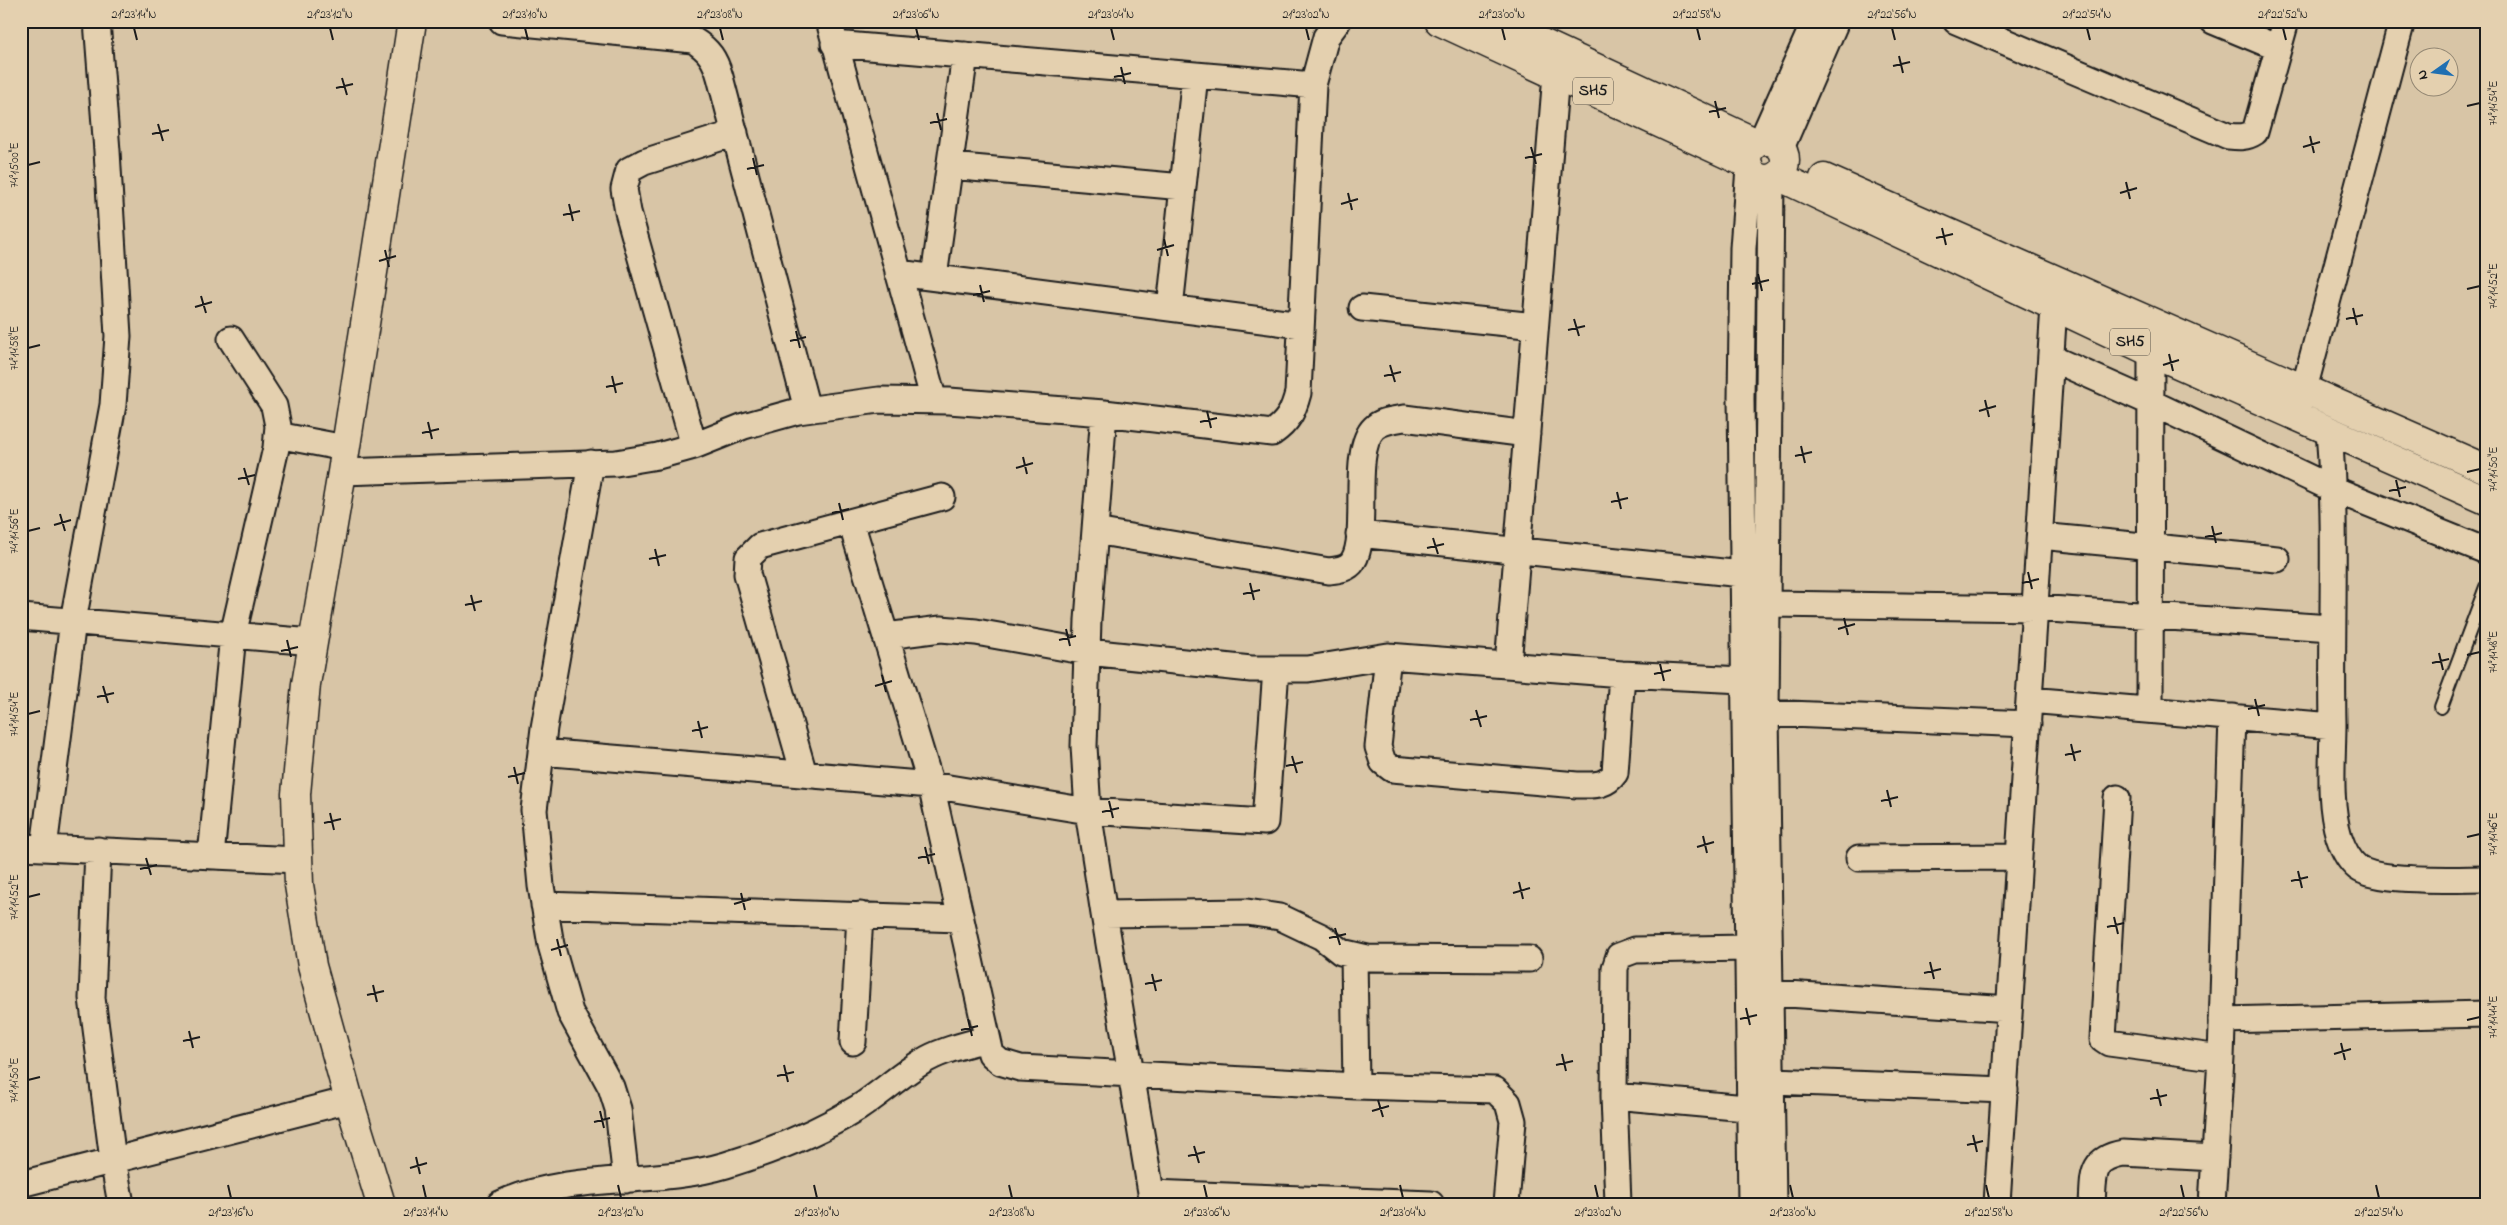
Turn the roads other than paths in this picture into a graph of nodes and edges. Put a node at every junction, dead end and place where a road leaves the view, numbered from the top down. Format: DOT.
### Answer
graph roads {
  1 [pos="97,21"];
  2 [pos="412,21"];
  3 [pos="502,21"];
  4 [pos="1338,21"];
  5 [pos="1439,21"];
  6 [pos="1495,21"];
  7 [pos="1815,21"];
  8 [pos="1836,21"];
  9 [pos="2214,21"];
  10 [pos="2286,21"];
  11 [pos="2402,21"];
  12 [pos="1968,24"];
  13 [pos="832,33"];
  14 [pos="2278,48"];
  15 [pos="965,55"];
  16 [pos="1556,74"];
  17 [pos="1195,75"];
  18 [pos="1313,86"];
  19 [pos="735,133"];
  20 [pos="1766,160"];
  21 [pos="950,166"];
  22 [pos="1183,187"];
  23 [pos="898,273"];
  24 [pos="934,277"];
  25 [pos="2054,306"];
  26 [pos="1170,308"];
  27 [pos="1362,308"];
  28 [pos="1301,325"];
  29 [pos="1535,326"];
  30 [pos="231,339"];
  31 [pos="2151,352"];
  32 [pos="2051,358"];
  33 [pos="2304,389"];
  34 [pos="934,401"];
  35 [pos="2152,403"];
  36 [pos="807,409"];
  37 [pos="1104,413"];
  38 [pos="2294,416"];
  39 [pos="2329,431"];
  40 [pos="1527,434"];
  41 [pos="277,435"];
  42 [pos="694,446"];
  43 [pos="344,460"];
  44 [pos="591,463"];
  45 [pos="2486,469"];
  46 [pos="2334,489"];
  47 [pos="942,497"];
  48 [pos="2486,500"];
  49 [pos="850,522"];
  50 [pos="1095,532"];
  51 [pos="1359,534"];
  52 [pos="2040,536"];
  53 [pos="2151,546"];
  54 [pos="1518,551"];
  55 [pos="2486,551"];
  56 [pos="2277,559"];
  57 [pos="1742,574"];
  58 [pos="2486,587"];
  59 [pos="1766,604"];
  60 [pos="2035,608"];
  61 [pos="21,617"];
  62 [pos="2150,617"];
  63 [pos="73,621"];
  64 [pos="2331,628"];
  65 [pos="232,635"];
  66 [pos="886,636"];
  67 [pos="313,642"];
  68 [pos="1088,652"];
  69 [pos="1388,656"];
  70 [pos="1508,665"];
  71 [pos="1276,669"];
  72 [pos="1622,674"];
  73 [pos="1743,680"];
  74 [pos="2441,707"];
  75 [pos="2150,710"];
  76 [pos="2028,712"];
  77 [pos="1766,713"];
  78 [pos="2232,717"];
  79 [pos="2333,726"];
  80 [pos="541,752"];
  81 [pos="804,774"];
  82 [pos="931,785"];
  83 [pos="2117,798"];
  84 [pos="1088,811"];
  85 [pos="32,847"];
  86 [pos="98,850"];
  87 [pos="211,856"];
  88 [pos="2019,857"];
  89 [pos="1859,858"];
  90 [pos="298,860"];
  91 [pos="2486,879"];
  92 [pos="544,905"];
  93 [pos="1104,914"];
  94 [pos="860,915"];
  95 [pos="960,919"];
  96 [pos="1746,948"];
  97 [pos="1354,955"];
  98 [pos="1529,959"];
  99 [pos="1772,993"];
  100 [pos="2009,1009"];
  101 [pos="2486,1014"];
  102 [pos="2222,1020"];
  103 [pos="986,1038"];
  104 [pos="853,1042"];
  105 [pos="2221,1058"];
  106 [pos="1132,1072"];
  107 [pos="1773,1081"];
  108 [pos="1356,1086"];
  109 [pos="2004,1090"];
  110 [pos="1614,1096"];
  111 [pos="349,1100"];
  112 [pos="1762,1109"];
  113 [pos="2215,1158"];
  114 [pos="113,1160"];
  115 [pos="626,1180"];
  116 [pos="21,1184"];
  117 [pos="1153,1198"];
  118 [pos="121,1204"];
  119 [pos="381,1204"];
  120 [pos="500,1204"];
  121 [pos="1431,1204"];
  122 [pos="1506,1204"];
  123 [pos="1618,1204"];
  124 [pos="1750,1204"];
  125 [pos="1773,1204"];
  126 [pos="1997,1204"];
  127 [pos="2092,1204"];
  128 [pos="2212,1204"];
  1 -- 63 [label="street"];
  2 -- 43 [label="main road"];
  3 -- 19 [label="street"];
  4 -- 18 [label="street"];
  5 -- 16 [label="main road, SH5"];
  6 -- 20 [label="main road, SH5"];
  7 -- 20 [label="street"];
  8 -- 20 [label="street"];
  9 -- 14 [label="street"];
  10 -- 14 [label="street"];
  11 -- 33 [label="street"];
  12 -- 14 [label="street"];
  13 -- 15 [label="street"];
  13 -- 23 [label="street"];
  15 -- 17 [label="street"];
  15 -- 21 [label="street"];
  16 -- 20 [label="main road, SH5"];
  16 -- 29 [label="street"];
  17 -- 18 [label="street"];
  17 -- 22 [label="street"];
  18 -- 28 [label="street"];
  19 -- 36 [label="street"];
  19 -- 42 [label="street"];
  20 -- 25 [label="main road, SH5"];
  20 -- 33 [label="main road, SH5"];
  20 -- 57 [label="street"];
  20 -- 59 [label="street"];
  21 -- 22 [label="street"];
  21 -- 24 [label="street"];
  22 -- 26 [label="street"];
  23 -- 24 [label="street"];
  23 -- 34 [label="street"];
  24 -- 26 [label="street"];
  25 -- 31 [label="main road, SH5"];
  25 -- 32 [label="street"];
  26 -- 28 [label="street"];
  27 -- 29 [label="street"];
  28 -- 37 [label="street"];
  29 -- 40 [label="street"];
  30 -- 41 [label="street"];
  31 -- 35 [label="street"];
  31 -- 38 [label="main road, SH5"];
  32 -- 35 [label="street"];
  32 -- 52 [label="street"];
  33 -- 38 [label="street"];
  33 -- 45 [label="main road, SH5"];
  34 -- 36 [label="street"];
  34 -- 37 [label="street"];
  35 -- 46 [label="street"];
  35 -- 53 [label="street"];
  36 -- 42 [label="street"];
  37 -- 50 [label="street"];
  38 -- 39 [label="main road, SH5"];
  39 -- 46 [label="street"];
  39 -- 48 [label="main road, SH5"];
  40 -- 51 [label="street"];
  40 -- 54 [label="street"];
  41 -- 43 [label="street"];
  41 -- 65 [label="street"];
  42 -- 44 [label="street"];
  43 -- 44 [label="street"];
  43 -- 67 [label="main road"];
  44 -- 80 [label="street"];
  46 -- 55 [label="street"];
  46 -- 64 [label="street"];
  47 -- 49 [label="street"];
  49 -- 66 [label="street"];
  49 -- 81 [label="street"];
  50 -- 51 [label="street"];
  50 -- 68 [label="street"];
  51 -- 54 [label="street"];
  52 -- 53 [label="street"];
  52 -- 60 [label="street"];
  53 -- 56 [label="street"];
  53 -- 62 [label="street"];
  54 -- 57 [label="street"];
  54 -- 70 [label="street"];
  57 -- 73 [label="street"];
  58 -- 74 [label="lane"];
  59 -- 60 [label="street"];
  59 -- 77 [label="street"];
  60 -- 62 [label="street"];
  60 -- 76 [label="street"];
  61 -- 63 [label="street"];
  62 -- 64 [label="street"];
  62 -- 75 [label="street"];
  63 -- 65 [label="street"];
  63 -- 85 [label="street"];
  64 -- 79 [label="street"];
  65 -- 67 [label="street"];
  65 -- 87 [label="street"];
  66 -- 68 [label="street"];
  66 -- 82 [label="street"];
  67 -- 90 [label="main road"];
  68 -- 71 [label="street"];
  68 -- 84 [label="street"];
  69 -- 70 [label="street"];
  69 -- 71 [label="street"];
  69 -- 72 [label="street"];
  70 -- 72 [label="street"];
  71 -- 84 [label="street"];
  72 -- 73 [label="street"];
  73 -- 96 [label="street"];
  75 -- 76 [label="street"];
  75 -- 78 [label="street"];
  76 -- 77 [label="street"];
  76 -- 88 [label="street"];
  77 -- 99 [label="street"];
  78 -- 79 [label="street"];
  78 -- 102 [label="street"];
  79 -- 91 [label="street"];
  80 -- 81 [label="street"];
  80 -- 92 [label="street"];
  81 -- 82 [label="street"];
  82 -- 84 [label="street"];
  82 -- 95 [label="street"];
  83 -- 105 [label="street"];
  84 -- 93 [label="street"];
  85 -- 86 [label="street"];
  86 -- 87 [label="street"];
  86 -- 114 [label="street"];
  87 -- 90 [label="street"];
  88 -- 89 [label="street"];
  88 -- 100 [label="street"];
  90 -- 111 [label="main road"];
  92 -- 94 [label="street"];
  92 -- 115 [label="street"];
  93 -- 97 [label="street"];
  93 -- 106 [label="street"];
  94 -- 95 [label="street"];
  94 -- 104 [label="street"];
  95 -- 103 [label="street"];
  96 -- 110 [label="street"];
  96 -- 112 [label="street"];
  97 -- 98 [label="street"];
  97 -- 108 [label="street"];
  99 -- 100 [label="street"];
  99 -- 107 [label="street"];
  100 -- 109 [label="street"];
  101 -- 102 [label="street"];
  102 -- 105 [label="street"];
  103 -- 106 [label="street"];
  103 -- 115 [label="street"];
  105 -- 113 [label="street"];
  106 -- 108 [label="street"];
  106 -- 117 [label="street"];
  107 -- 109 [label="street"];
  107 -- 112 [label="street"];
  108 -- 122 [label="street"];
  109 -- 126 [label="street"];
  110 -- 112 [label="street"];
  110 -- 123 [label="street"];
  111 -- 114 [label="street"];
  111 -- 119 [label="main road"];
  112 -- 124 [label="street"];
  112 -- 125 [label="street"];
  113 -- 127 [label="street"];
  113 -- 128 [label="street"];
  114 -- 116 [label="street"];
  114 -- 118 [label="street"];
  115 -- 120 [label="street"];
  117 -- 121 [label="street"];
}
